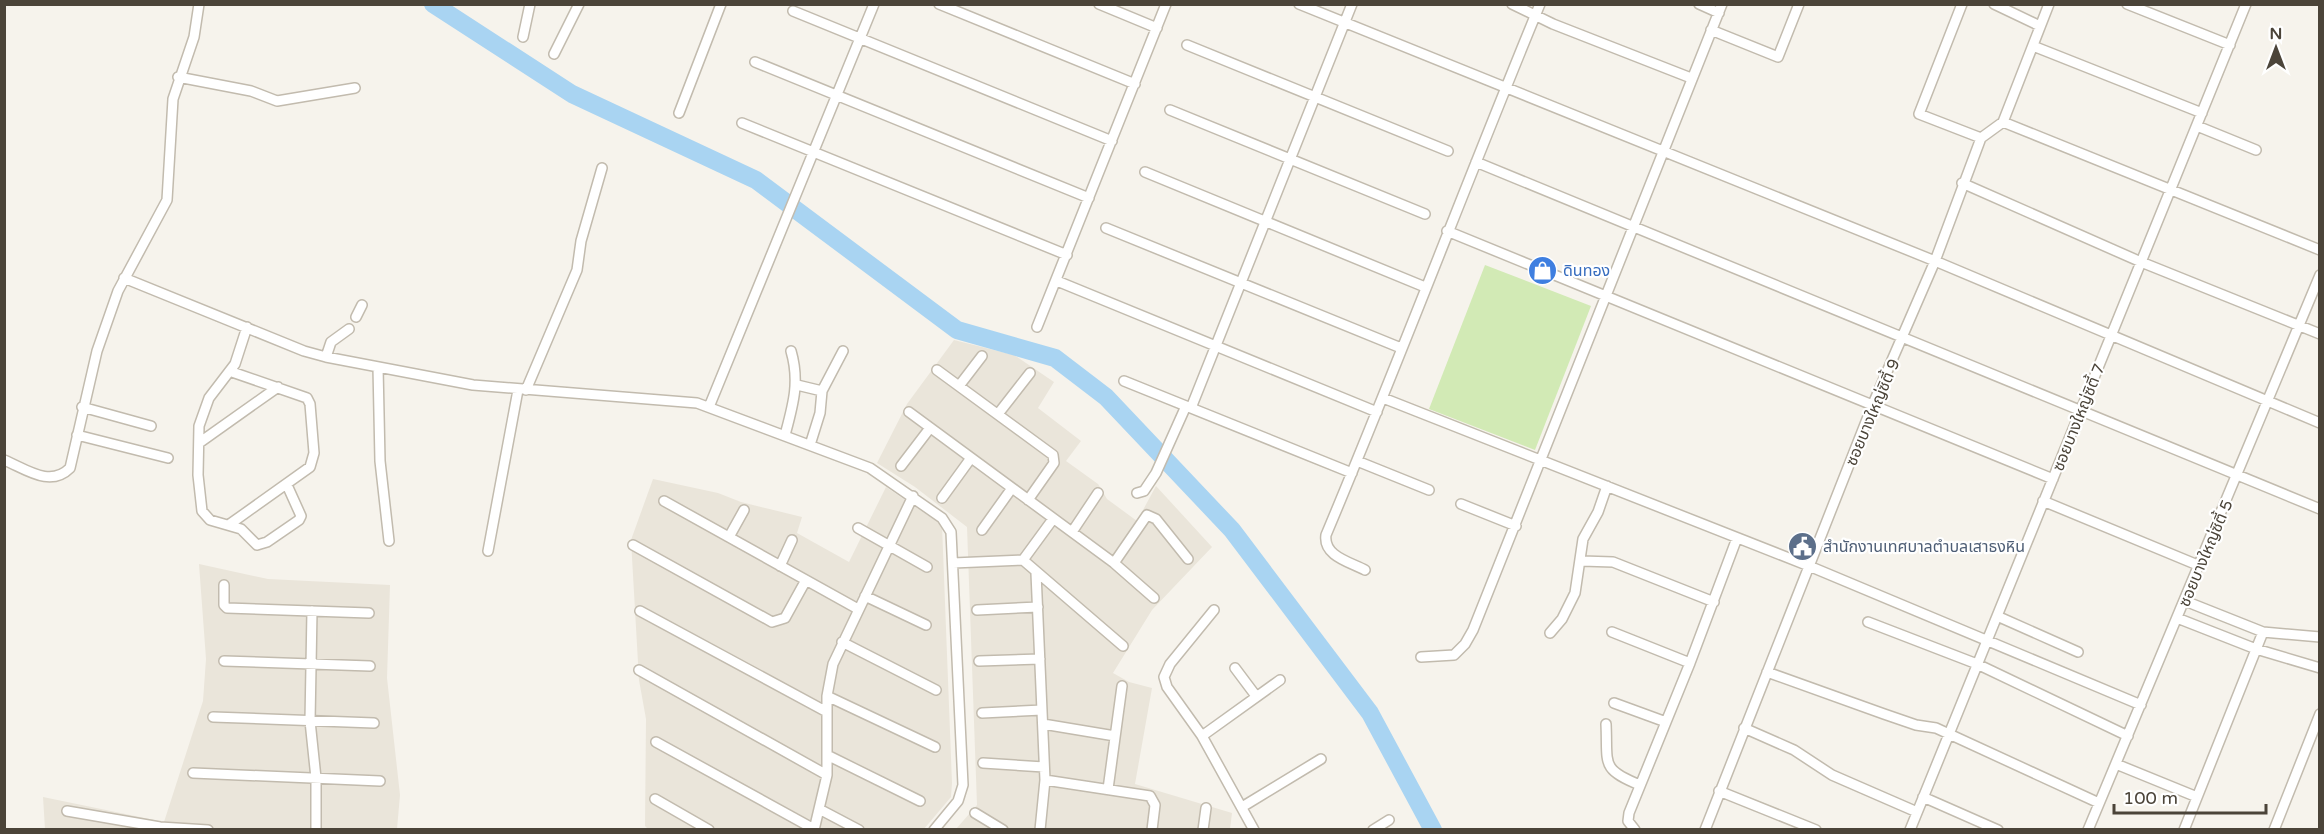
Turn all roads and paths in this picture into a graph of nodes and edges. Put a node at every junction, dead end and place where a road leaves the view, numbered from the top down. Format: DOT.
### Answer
graph roads {
  1 [pos="199,4"];
  2 [pos="530,4"];
  3 [pos="579,4"];
  4 [pos="721,4"];
  5 [pos="874,4"];
  6 [pos="939,4"];
  7 [pos="1099,4"];
  8 [pos="1166,4"];
  9 [pos="1299,4"];
  10 [pos="1352,4"];
  11 [pos="1512,4"];
  12 [pos="1540,4"];
  13 [pos="1699,4"];
  14 [pos="1798,4"];
  15 [pos="1962,4"];
  16 [pos="1994,4"];
  17 [pos="2049,4"];
  18 [pos="2127,4"];
  19 [pos="2246,4"];
  20 [pos="1721,9"];
  21 [pos="793,11"];
  22 [pos="1535,15"];
  23 [pos="1345,23"];
  24 [pos="2040,26"];
  25 [pos="1157,28"];
  26 [pos="1712,30"];
  27 [pos="523,37"];
  28 [pos="860,39"];
  29 [pos="1188,45"];
  30 [pos="2230,45"];
  31 [pos="2033,46"];
  32 [pos="554,54"];
  33 [pos="755,62"];
  34 [pos="178,76"];
  35 [pos="1691,78"];
  36 [pos="1136,84"];
  37 [pos="355,88"];
  38 [pos="1505,89"];
  39 [pos="837,96"];
  40 [pos="1314,97"];
  41 [pos="1170,110"];
  42 [pos="679,113"];
  43 [pos="2202,113"];
  44 [pos="2003,122"];
  45 [pos="742,123"];
  46 [pos="2197,126"];
  47 [pos="1981,138"];
  48 [pos="1112,141"];
  49 [pos="2256,150"];
  50 [pos="814,151"];
  51 [pos="1448,151"];
  52 [pos="1662,153"];
  53 [pos="1289,159"];
  54 [pos="1476,162"];
  55 [pos="602,168"];
  56 [pos="1145,172"];
  57 [pos="1962,183"];
  58 [pos="2171,189"];
  59 [pos="1089,198"];
  60 [pos="1425,214"];
  61 [pos="1264,221"];
  62 [pos="1633,227"];
  63 [pos="1106,228"];
  64 [pos="1447,231"];
  65 [pos="2319,250"];
  66 [pos="1068,255"];
  67 [pos="1935,261"];
  68 [pos="2141,262"];
  69 [pos="2319,275"];
  70 [pos="124,278"];
  71 [pos="1057,281"];
  72 [pos="1239,284"];
  73 [pos="1425,287"];
  74 [pos="1606,296"];
  75 [pos="362,305"];
  76 [pos="356,318"];
  77 [pos="2299,326"];
  78 [pos="247,327"];
  79 [pos="1037,327"];
  80 [pos="350,329"];
  81 [pos="2319,334"];
  82 [pos="1904,336"];
  83 [pos="2110,337"];
  84 [pos="1215,347"];
  85 [pos="1401,348"];
  86 [pos="791,351"];
  87 [pos="843,351"];
  88 [pos="982,356"];
  89 [pos="326,357"];
  90 [pos="378,367"];
  91 [pos="937,370"];
  92 [pos="232,372"];
  93 [pos="1030,373"];
  94 [pos="1124,381"];
  95 [pos="797,385"];
  96 [pos="959,386"];
  97 [pos="278,387"];
  98 [pos="522,390"];
  99 [pos="822,391"];
  100 [pos="1383,399"];
  101 [pos="2268,402"];
  102 [pos="1873,404"];
  103 [pos="82,406"];
  104 [pos="710,407"];
  105 [pos="1189,407"];
  106 [pos="2080,411"];
  107 [pos="909,412"];
  108 [pos="1377,412"];
  109 [pos="998,414"];
  110 [pos="2319,423"];
  111 [pos="152,426"];
  112 [pos="930,428"];
  113 [pos="77,435"];
  114 [pos="785,435"];
  115 [pos="199,443"];
  116 [pos="810,445"];
  117 [pos="168,458"];
  118 [pos="971,458"];
  119 [pos="4,460"];
  120 [pos="1542,460"];
  121 [pos="1357,461"];
  122 [pos="901,466"];
  123 [pos="1352,473"];
  124 [pos="2237,476"];
  125 [pos="2053,479"];
  126 [pos="287,485"];
  127 [pos="1607,486"];
  128 [pos="1012,488"];
  129 [pos="1429,490"];
  130 [pos="1098,493"];
  131 [pos="1137,493"];
  132 [pos="913,496"];
  133 [pos="942,498"];
  134 [pos="1028,500"];
  135 [pos="664,501"];
  136 [pos="2043,501"];
  137 [pos="1461,504"];
  138 [pos="2319,509"];
  139 [pos="744,510"];
  140 [pos="1053,519"];
  141 [pos="230,524"];
  142 [pos="1516,526"];
  143 [pos="858,528"];
  144 [pos="982,530"];
  145 [pos="1072,532"];
  146 [pos="729,537"];
  147 [pos="1737,538"];
  148 [pos="792,540"];
  149 [pos="389,542"];
  150 [pos="633,545"];
  151 [pos="888,545"];
  152 [pos="488,551"];
  153 [pos="1188,559"];
  154 [pos="1023,560"];
  155 [pos="1582,561"];
  156 [pos="953,563"];
  157 [pos="1114,564"];
  158 [pos="780,566"];
  159 [pos="1809,566"];
  160 [pos="2200,566"];
  161 [pos="927,567"];
  162 [pos="1365,570"];
  163 [pos="1036,573"];
  164 [pos="806,580"];
  165 [pos="224,585"];
  166 [pos="865,596"];
  167 [pos="1154,598"];
  168 [pos="2185,601"];
  169 [pos="1714,602"];
  170 [pos="1038,607"];
  171 [pos="858,609"];
  172 [pos="312,610"];
  173 [pos="977,610"];
  174 [pos="1214,610"];
  175 [pos="640,611"];
  176 [pos="369,613"];
  177 [pos="1997,616"];
  178 [pos="2177,618"];
  179 [pos="1868,622"];
  180 [pos="926,625"];
  181 [pos="1611,632"];
  182 [pos="2263,632"];
  183 [pos="1550,633"];
  184 [pos="2319,637"];
  185 [pos="1986,641"];
  186 [pos="842,642"];
  187 [pos="1123,646"];
  188 [pos="2256,649"];
  189 [pos="2078,652"];
  190 [pos="1421,657"];
  191 [pos="1040,659"];
  192 [pos="224,661"];
  193 [pos="979,661"];
  194 [pos="1690,663"];
  195 [pos="311,664"];
  196 [pos="1977,664"];
  197 [pos="370,666"];
  198 [pos="1235,668"];
  199 [pos="2319,668"];
  200 [pos="639,670"];
  201 [pos="1767,672"];
  202 [pos="1280,680"];
  203 [pos="1122,686"];
  204 [pos="936,690"];
  205 [pos="827,696"];
  206 [pos="1256,696"];
  207 [pos="1614,703"];
  208 [pos="2141,705"];
  209 [pos="1042,710"];
  210 [pos="827,712"];
  211 [pos="982,712"];
  212 [pos="2319,714"];
  213 [pos="213,717"];
  214 [pos="310,721"];
  215 [pos="1666,722"];
  216 [pos="374,723"];
  217 [pos="1042,724"];
  218 [pos="1606,724"];
  219 [pos="1744,729"];
  220 [pos="1948,734"];
  221 [pos="1115,736"];
  222 [pos="1202,736"];
  223 [pos="2128,736"];
  224 [pos="656,742"];
  225 [pos="935,747"];
  226 [pos="829,756"];
  227 [pos="1321,759"];
  228 [pos="983,764"];
  229 [pos="2116,764"];
  230 [pos="1044,767"];
  231 [pos="193,773"];
  232 [pos="827,775"];
  233 [pos="316,778"];
  234 [pos="1045,780"];
  235 [pos="380,781"];
  236 [pos="1640,785"];
  237 [pos="1108,789"];
  238 [pos="1719,791"];
  239 [pos="1923,796"];
  240 [pos="2197,797"];
  241 [pos="655,799"];
  242 [pos="920,801"];
  243 [pos="2099,803"];
  244 [pos="1242,807"];
  245 [pos="1206,808"];
  246 [pos="821,810"];
  247 [pos="68,811"];
  248 [pos="1917,812"];
  249 [pos="975,813"];
  250 [pos="1389,820"];
  251 [pos="814,829"];
  252 [pos="208,830"];
  253 [pos="316,830"];
  254 [pos="709,830"];
  255 [pos="859,830"];
  256 [pos="934,830"];
  257 [pos="1003,830"];
  258 [pos="1040,830"];
  259 [pos="1152,830"];
  260 [pos="1203,830"];
  261 [pos="1254,830"];
  262 [pos="1373,830"];
  263 [pos="1635,830"];
  264 [pos="1705,830"];
  265 [pos="1816,830"];
  266 [pos="1910,830"];
  267 [pos="1998,830"];
  268 [pos="2088,830"];
  269 [pos="2184,830"];
  270 [pos="2274,830"];
  1 -- 34 [label="street"];
  2 -- 27 [label="street"];
  3 -- 32 [label="street"];
  4 -- 42 [label="street"];
  5 -- 28 [label="street"];
  6 -- 36 [label="street"];
  7 -- 25 [label="street"];
  8 -- 25 [label="street"];
  9 -- 23 [label="street"];
  10 -- 23 [label="street"];
  11 -- 22 [label="street"];
  12 -- 22 [label="street"];
  13 -- 20 [label="street"];
  14 -- 26 [label="street"];
  15 -- 47 [label="street"];
  16 -- 24 [label="street"];
  17 -- 24 [label="street"];
  18 -- 30 [label="street"];
  19 -- 30 [label="street, ซอยบางใหญ่ซิตี้ 7"];
  20 -- 26 [label="street"];
  21 -- 28 [label="street"];
  22 -- 35 [label="street"];
  22 -- 38 [label="street"];
  23 -- 38 [label="street"];
  23 -- 40 [label="street"];
  24 -- 31 [label="street"];
  25 -- 36 [label="street"];
  26 -- 35 [label="street"];
  28 -- 39 [label="street"];
  28 -- 48 [label="street"];
  29 -- 40 [label="street"];
  30 -- 43 [label="street, ซอยบางใหญ่ซิตี้ 7"];
  31 -- 43 [label="street"];
  31 -- 44 [label="street"];
  33 -- 39 [label="street"];
  34 -- 37 [label="street"];
  34 -- 70 [label="street"];
  35 -- 52 [label="street"];
  36 -- 48 [label="street"];
  38 -- 52 [label="street"];
  38 -- 54 [label="street"];
  39 -- 50 [label="street"];
  39 -- 59 [label="street"];
  40 -- 51 [label="street"];
  40 -- 53 [label="street"];
  41 -- 53 [label="street"];
  43 -- 46 [label="street, ซอยบางใหญ่ซิตี้ 7"];
  44 -- 47 [label="street"];
  44 -- 58 [label="street"];
  45 -- 50 [label="street"];
  46 -- 49 [label="street"];
  46 -- 58 [label="street, ซอยบางใหญ่ซิตี้ 7"];
  47 -- 57 [label="street, ซอยบางใหญ่ซิตี้ 9"];
  48 -- 59 [label="street"];
  50 -- 66 [label="street"];
  50 -- 104 [label="street"];
  52 -- 62 [label="street"];
  52 -- 67 [label="street"];
  53 -- 60 [label="street"];
  53 -- 61 [label="street"];
  54 -- 62 [label="street"];
  54 -- 64 [label="street"];
  55 -- 98 [label="street"];
  56 -- 61 [label="street"];
  57 -- 67 [label="street, ซอยบางใหญ่ซิตี้ 9"];
  57 -- 68 [label="street"];
  58 -- 65 [label="street"];
  58 -- 68 [label="street, ซอยบางใหญ่ซิตี้ 7"];
  59 -- 66 [label="street"];
  61 -- 72 [label="street"];
  61 -- 73 [label="street"];
  62 -- 74 [label="street"];
  62 -- 82 [label="street"];
  63 -- 72 [label="street"];
  64 -- 73 [label="street"];
  64 -- 74 [label="street"];
  66 -- 71 [label="street"];
  67 -- 82 [label="street, ซอยบางใหญ่ซิตี้ 9"];
  67 -- 83 [label="street"];
  68 -- 77 [label="street"];
  68 -- 83 [label="street, ซอยบางใหญ่ซิตี้ 7"];
  69 -- 77 [label="street, ซอยบางใหญ่ซิตี้ 5"];
  70 -- 78 [label="street"];
  70 -- 103 [label="street"];
  71 -- 79 [label="street"];
  71 -- 84 [label="street"];
  72 -- 84 [label="street"];
  72 -- 85 [label="street"];
  73 -- 85 [label="street"];
  74 -- 102 [label="street"];
  74 -- 120 [label="street"];
  75 -- 76 [label="street"];
  77 -- 81 [label="street"];
  77 -- 101 [label="street, ซอยบางใหญ่ซิตี้ 5"];
  78 -- 89 [label="street"];
  78 -- 92 [label="street"];
  80 -- 89 [label="street"];
  82 -- 102 [label="street, ซอยบางใหญ่ซิตี้ 9"];
  82 -- 106 [label="street"];
  83 -- 101 [label="street"];
  83 -- 106 [label="street, ซอยบางใหญ่ซิตี้ 7"];
  84 -- 105 [label="street"];
  84 -- 108 [label="street"];
  85 -- 100 [label="street"];
  86 -- 95 [label="street"];
  87 -- 99 [label="street"];
  88 -- 96 [label="street"];
  89 -- 90 [label="street"];
  90 -- 98 [label="street"];
  90 -- 149 [label="street"];
  91 -- 96 [label="street"];
  92 -- 97 [label="street"];
  92 -- 115 [label="street"];
  93 -- 109 [label="street"];
  94 -- 105 [label="street"];
  95 -- 99 [label="street"];
  95 -- 114 [label="street"];
  96 -- 109 [label="street"];
  97 -- 115 [label="street"];
  97 -- 126 [label="street"];
  98 -- 104 [label="street"];
  98 -- 152 [label="street"];
  99 -- 116 [label="street"];
  100 -- 108 [label="street"];
  100 -- 120 [label="street"];
  101 -- 110 [label="street"];
  101 -- 124 [label="street, ซอยบางใหญ่ซิตี้ 5"];
  102 -- 125 [label="street"];
  102 -- 159 [label="street, ซอยบางใหญ่ซิตี้ 9"];
  103 -- 111 [label="street"];
  103 -- 113 [label="street"];
  104 -- 114 [label="street"];
  105 -- 123 [label="street"];
  105 -- 131 [label="street"];
  106 -- 124 [label="street"];
  106 -- 125 [label="street, ซอยบางใหญ่ซิตี้ 7"];
  107 -- 112 [label="street"];
  108 -- 121 [label="street"];
  109 -- 134 [label="street"];
  112 -- 118 [label="street"];
  112 -- 122 [label="street"];
  113 -- 117 [label="street"];
  113 -- 119 [label="street"];
  114 -- 116 [label="street"];
  115 -- 141 [label="street"];
  116 -- 132 [label="street"];
  118 -- 128 [label="street"];
  118 -- 133 [label="street"];
  120 -- 127 [label="street"];
  120 -- 142 [label="street"];
  121 -- 123 [label="street"];
  121 -- 129 [label="street"];
  123 -- 162 [label="street"];
  124 -- 138 [label="street"];
  124 -- 160 [label="street, ซอยบางใหญ่ซิตี้ 5"];
  125 -- 136 [label="street, ซอยบางใหญ่ซิตี้ 7"];
  126 -- 141 [label="street"];
  126 -- 141 [label="street"];
  127 -- 147 [label="street"];
  127 -- 155 [label="street"];
  128 -- 134 [label="street"];
  128 -- 144 [label="street"];
  130 -- 145 [label="street"];
  132 -- 151 [label="street"];
  132 -- 156 [label="street"];
  134 -- 140 [label="street"];
  135 -- 146 [label="street"];
  136 -- 160 [label="street"];
  136 -- 177 [label="street, ซอยบางใหญ่ซิตี้ 7"];
  137 -- 142 [label="street"];
  139 -- 146 [label="street"];
  140 -- 145 [label="street"];
  140 -- 154 [label="street"];
  142 -- 190 [label="street"];
  143 -- 151 [label="street"];
  145 -- 157 [label="street"];
  146 -- 158 [label="street"];
  147 -- 159 [label="street"];
  147 -- 169 [label="street"];
  148 -- 158 [label="street"];
  150 -- 164 [label="street"];
  151 -- 161 [label="street"];
  151 -- 166 [label="street"];
  153 -- 157 [label="street"];
  154 -- 156 [label="street"];
  154 -- 163 [label="street"];
  155 -- 169 [label="street"];
  155 -- 183 [label="street"];
  156 -- 256 [label="street"];
  157 -- 167 [label="street"];
  158 -- 164 [label="street"];
  159 -- 185 [label="street"];
  159 -- 201 [label="street, ซอยบางใหญ่ซิตี้ 9"];
  160 -- 168 [label="street, ซอยบางใหญ่ซิตี้ 5"];
  163 -- 170 [label="street"];
  163 -- 187 [label="street"];
  164 -- 171 [label="street"];
  165 -- 172 [label="street"];
  166 -- 171 [label="street"];
  166 -- 180 [label="street"];
  168 -- 178 [label="street, ซอยบางใหญ่ซิตี้ 5"];
  168 -- 182 [label="street"];
  169 -- 194 [label="street"];
  170 -- 173 [label="street"];
  170 -- 191 [label="street"];
  171 -- 186 [label="street"];
  172 -- 176 [label="street"];
  172 -- 195 [label="street"];
  174 -- 222 [label="street"];
  175 -- 210 [label="street"];
  177 -- 185 [label="street, ซอยบางใหญ่ซิตี้ 7"];
  177 -- 189 [label="street"];
  178 -- 188 [label="street"];
  178 -- 208 [label="street, ซอยบางใหญ่ซิตี้ 5"];
  179 -- 196 [label="street"];
  181 -- 194 [label="street"];
  182 -- 184 [label="street"];
  182 -- 188 [label="street"];
  185 -- 196 [label="street, ซอยบางใหญ่ซิตี้ 7"];
  185 -- 208 [label="street"];
  186 -- 204 [label="street"];
  186 -- 205 [label="street"];
  188 -- 199 [label="street"];
  188 -- 240 [label="street"];
  191 -- 193 [label="street"];
  191 -- 209 [label="street"];
  192 -- 195 [label="street"];
  194 -- 215 [label="street"];
  195 -- 197 [label="street"];
  195 -- 214 [label="street"];
  196 -- 220 [label="street, ซอยบางใหญ่ซิตี้ 7"];
  196 -- 223 [label="street"];
  198 -- 206 [label="street"];
  200 -- 232 [label="street"];
  201 -- 219 [label="street, ซอยบางใหญ่ซิตี้ 9"];
  201 -- 220 [label="street"];
  202 -- 206 [label="street"];
  203 -- 221 [label="street"];
  205 -- 210 [label="street"];
  205 -- 225 [label="street"];
  206 -- 222 [label="street"];
  207 -- 215 [label="street"];
  208 -- 223 [label="street, ซอยบางใหญ่ซิตี้ 5"];
  209 -- 211 [label="street"];
  209 -- 217 [label="street"];
  210 -- 226 [label="street"];
  212 -- 270 [label="street"];
  213 -- 214 [label="street"];
  214 -- 216 [label="street"];
  214 -- 233 [label="street"];
  215 -- 236 [label="street"];
  217 -- 221 [label="street"];
  217 -- 230 [label="street"];
  218 -- 236 [label="street"];
  219 -- 238 [label="street, ซอยบางใหญ่ซิตี้ 9"];
  219 -- 248 [label="street"];
  220 -- 239 [label="street, ซอยบางใหญ่ซิตี้ 7"];
  220 -- 243 [label="street"];
  221 -- 237 [label="street"];
  222 -- 244 [label="street"];
  223 -- 229 [label="street, ซอยบางใหญ่ซิตี้ 5"];
  224 -- 251 [label="street"];
  226 -- 232 [label="street"];
  226 -- 242 [label="street"];
  227 -- 244 [label="street"];
  228 -- 230 [label="street"];
  229 -- 240 [label="street"];
  229 -- 243 [label="street, ซอยบางใหญ่ซิตี้ 5"];
  230 -- 234 [label="street"];
  231 -- 233 [label="street"];
  232 -- 246 [label="street"];
  233 -- 235 [label="street"];
  233 -- 253 [label="street"];
  234 -- 237 [label="street"];
  234 -- 258 [label="street"];
  236 -- 263 [label="street"];
  237 -- 259 [label="street"];
  238 -- 264 [label="street, ซอยบางใหญ่ซิตี้ 9"];
  238 -- 265 [label="street"];
  239 -- 248 [label="street, ซอยบางใหญ่ซิตี้ 7"];
  239 -- 267 [label="street"];
  240 -- 269 [label="street"];
  241 -- 254 [label="street"];
  243 -- 268 [label="street, ซอยบางใหญ่ซิตี้ 5"];
  244 -- 261 [label="street"];
  245 -- 260 [label="street"];
  246 -- 251 [label="street"];
  246 -- 255 [label="street"];
  247 -- 252 [label="street"];
  248 -- 266 [label="street, ซอยบางใหญ่ซิตี้ 7"];
  249 -- 257 [label="street"];
  250 -- 262 [label="street"];
}
